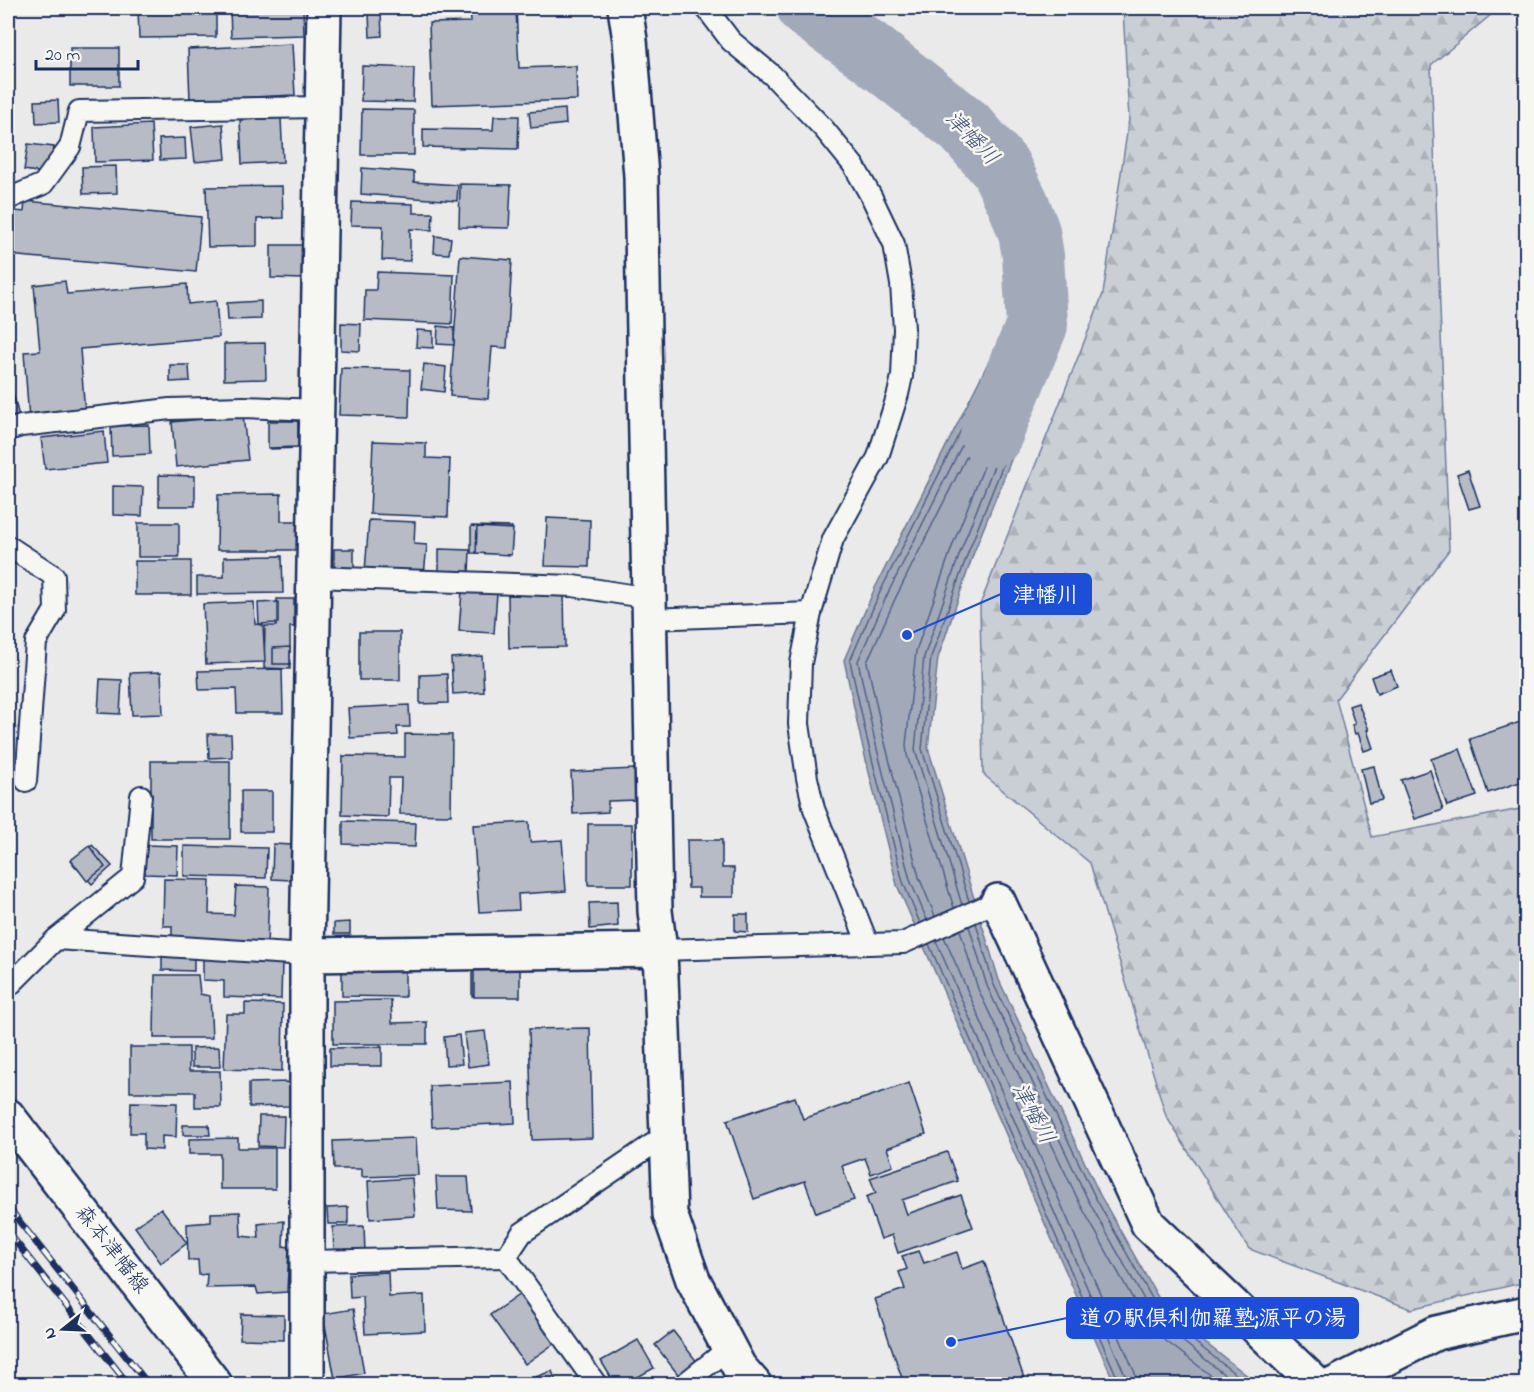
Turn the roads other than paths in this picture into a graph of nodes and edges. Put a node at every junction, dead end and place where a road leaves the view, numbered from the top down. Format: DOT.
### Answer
graph roads {
  1 [pos="324,8"];
  2 [pos="625,8"];
  3 [pos="706,8"];
  4 [pos="322,107"];
  5 [pos="8,199"];
  6 [pos="317,410"];
  7 [pos="8,430"];
  8 [pos="8,546"];
  9 [pos="314,577"];
  10 [pos="649,609"];
  11 [pos="811,613"];
  12 [pos="26,781"];
  13 [pos="141,796"];
  14 [pos="998,901"];
  15 [pos="56,939"];
  16 [pos="868,944"];
  17 [pos="660,950"];
  18 [pos="307,954"];
  19 [pos="8,987"];
  20 [pos="8,1116"];
  21 [pos="666,1135"];
  22 [pos="506,1257"];
  23 [pos="307,1261"];
  24 [pos="1527,1313"];
  25 [pos="729,1348"];
  26 [pos="215,1384"];
  27 [pos="307,1384"];
  28 [pos="596,1384"];
  29 [pos="684,1384"];
  30 [pos="754,1384"];
  31 [pos="1316,1384"];
  32 [pos="1335,1384"];
  1 -- 4 [label="street"];
  2 -- 10 [label="street"];
  3 -- 11 [label="lane"];
  4 -- 5 [label="lane"];
  4 -- 6 [label="street"];
  6 -- 7 [label="lane"];
  6 -- 9 [label="street"];
  8 -- 12 [label="lane"];
  9 -- 10 [label="lane"];
  9 -- 18 [label="street"];
  10 -- 11 [label="lane"];
  10 -- 17 [label="street"];
  11 -- 16 [label="lane"];
  13 -- 15 [label="lane"];
  14 -- 16 [label="lane"];
  14 -- 31 [label="street"];
  15 -- 18 [label="lane"];
  15 -- 19 [label="lane"];
  16 -- 17 [label="lane"];
  17 -- 18 [label="street"];
  17 -- 21 [label="street"];
  18 -- 23 [label="street"];
  20 -- 26 [label="street, 森本津幡線"];
  21 -- 22 [label="lane"];
  21 -- 25 [label="street"];
  22 -- 23 [label="lane"];
  22 -- 28 [label="lane"];
  23 -- 27 [label="street"];
  24 -- 32 [label="street"];
  25 -- 29 [label="lane"];
  25 -- 30 [label="street"];
}
